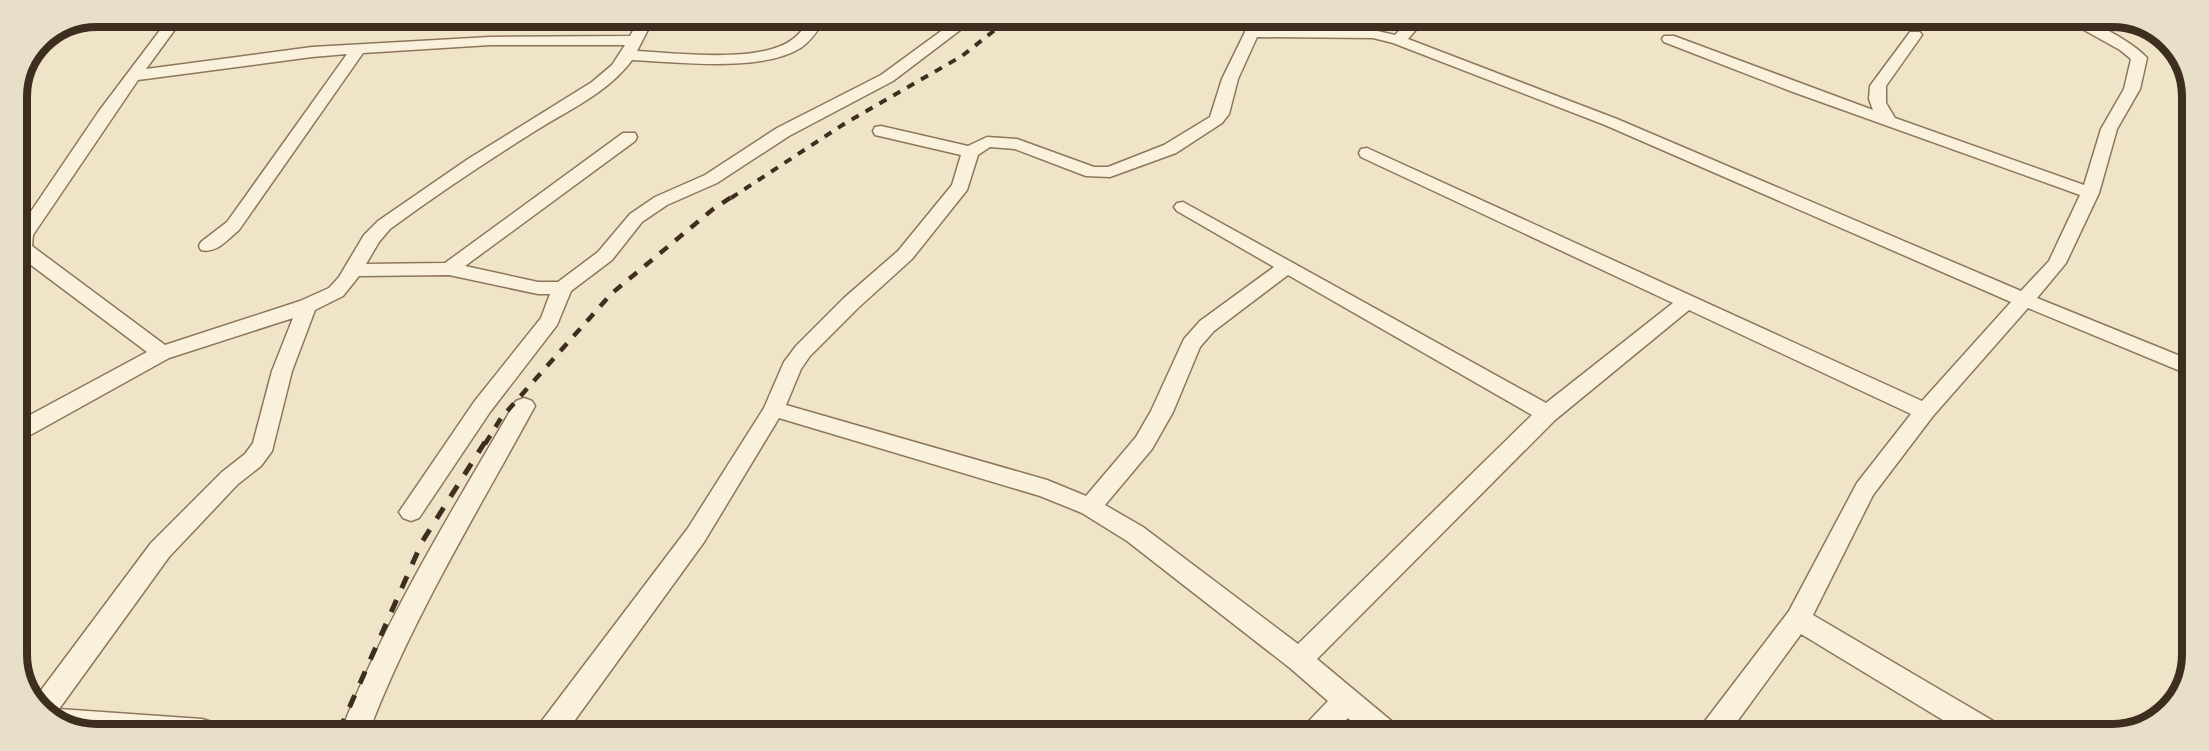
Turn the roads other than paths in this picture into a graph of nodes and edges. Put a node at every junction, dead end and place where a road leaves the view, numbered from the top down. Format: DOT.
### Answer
graph roads {
  1 [pos="169,27"];
  2 [pos="642,27"];
  3 [pos="811,27"];
  4 [pos="957,27"];
  5 [pos="1251,27"];
  6 [pos="1266,27"];
  7 [pos="1410,27"];
  8 [pos="2087,27"];
  9 [pos="1915,35"];
  10 [pos="1669,39"];
  11 [pos="1398,40"];
  12 [pos="631,47"];
  13 [pos="358,50"];
  14 [pos="132,76"];
  15 [pos="1887,118"];
  16 [pos="881,131"];
  17 [pos="629,137"];
  18 [pos="970,152"];
  19 [pos="1367,153"];
  20 [pos="2090,193"];
  21 [pos="1183,207"];
  22 [pos="27,232"];
  23 [pos="208,246"];
  24 [pos="27,252"];
  25 [pos="1287,267"];
  26 [pos="449,269"];
  27 [pos="353,270"];
  28 [pos="562,288"];
  29 [pos="2025,300"];
  30 [pos="1688,301"];
  31 [pos="307,306"];
  32 [pos="162,353"];
  33 [pos="2182,365"];
  34 [pos="525,406"];
  35 [pos="774,409"];
  36 [pos="1925,411"];
  37 [pos="1547,414"];
  38 [pos="27,427"];
  39 [pos="1090,507"];
  40 [pos="411,512"];
  41 [pos="1798,619"];
  42 [pos="1299,660"];
  43 [pos="1346,701"];
  44 [pos="47,704"];
  45 [pos="82,723"];
  46 [pos="101,724"];
  47 [pos="358,724"];
  48 [pos="556,724"];
  49 [pos="1324,724"];
  50 [pos="1374,724"];
  51 [pos="1719,724"];
  52 [pos="1973,724"];
  1 -- 14 [label="street"];
  2 -- 12 [label="street"];
  3 -- 12 [label="street"];
  4 -- 28 [label="street"];
  5 -- 18 [label="street"];
  6 -- 11 [label="street"];
  7 -- 11 [label="street"];
  8 -- 20 [label="street"];
  9 -- 15 [label="street"];
  10 -- 15 [label="street"];
  11 -- 29 [label="street"];
  12 -- 13 [label="street"];
  12 -- 27 [label="street"];
  13 -- 14 [label="street"];
  13 -- 23 [label="street"];
  14 -- 22 [label="street"];
  15 -- 20 [label="street"];
  16 -- 18 [label="street"];
  17 -- 26 [label="street"];
  18 -- 35 [label="street"];
  19 -- 30 [label="street"];
  20 -- 29 [label="street"];
  21 -- 25 [label="street"];
  24 -- 32 [label="street"];
  25 -- 37 [label="street"];
  25 -- 39 [label="street"];
  26 -- 27 [label="street"];
  26 -- 28 [label="street"];
  27 -- 31 [label="street"];
  28 -- 40 [label="street"];
  29 -- 33 [label="street"];
  29 -- 36 [label="street"];
  30 -- 36 [label="street"];
  30 -- 37 [label="street"];
  31 -- 32 [label="street"];
  31 -- 44 [label="street"];
  32 -- 38 [label="street"];
  34 -- 47 [label="street"];
  35 -- 39 [label="street"];
  35 -- 48 [label="street"];
  36 -- 41 [label="street"];
  37 -- 42 [label="street"];
  39 -- 42 [label="street"];
  41 -- 51 [label="street"];
  41 -- 52 [label="street"];
  42 -- 43 [label="street"];
  43 -- 49 [label="street"];
  43 -- 50 [label="street"];
  45 -- 46 [label="street"];
}
